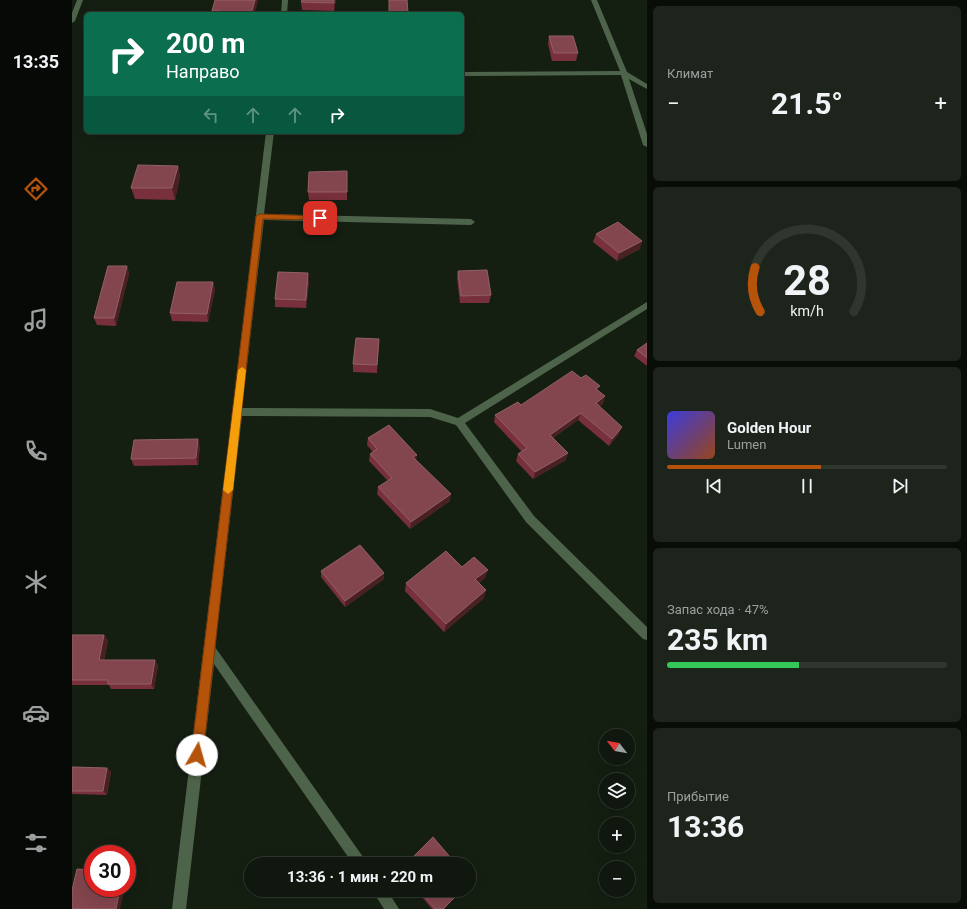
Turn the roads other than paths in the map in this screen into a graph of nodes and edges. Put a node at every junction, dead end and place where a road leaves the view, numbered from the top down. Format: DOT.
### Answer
graph roads {
  1 [pos="80,0"];
  2 [pos="286,0"];
  3 [pos="594,0"];
  4 [pos="284,12"];
  5 [pos="72,21"];
  6 [pos="624,73"];
  7 [pos="464,74"];
  8 [pos="647,87"];
  9 [pos="270,134"];
  10 [pos="647,145"];
  11 [pos="260,216"];
  12 [pos="471,222"];
  13 [pos="647,305"];
  14 [pos="237,412"];
  15 [pos="459,422"];
  16 [pos="647,635"];
  17 [pos="210,648"];
  18 [pos="356,857"];
  19 [pos="384,897"];
  20 [pos="179,909"];
  21 [pos="392,909"];
  1 -- 5 [label="street"];
  2 -- 4 [label="street"];
  3 -- 6 [label="street"];
  6 -- 7 [label="street"];
  6 -- 8 [label="street"];
  6 -- 10 [label="street"];
  9 -- 11 [label="street"];
  11 -- 12 [label="street"];
  11 -- 14 [label="street"];
  13 -- 15 [label="street"];
  14 -- 15 [label="street"];
  14 -- 17 [label="street"];
  15 -- 16 [label="street"];
  17 -- 18 [label="street"];
  17 -- 20 [label="street"];
  19 -- 21 [label="street"];
}
